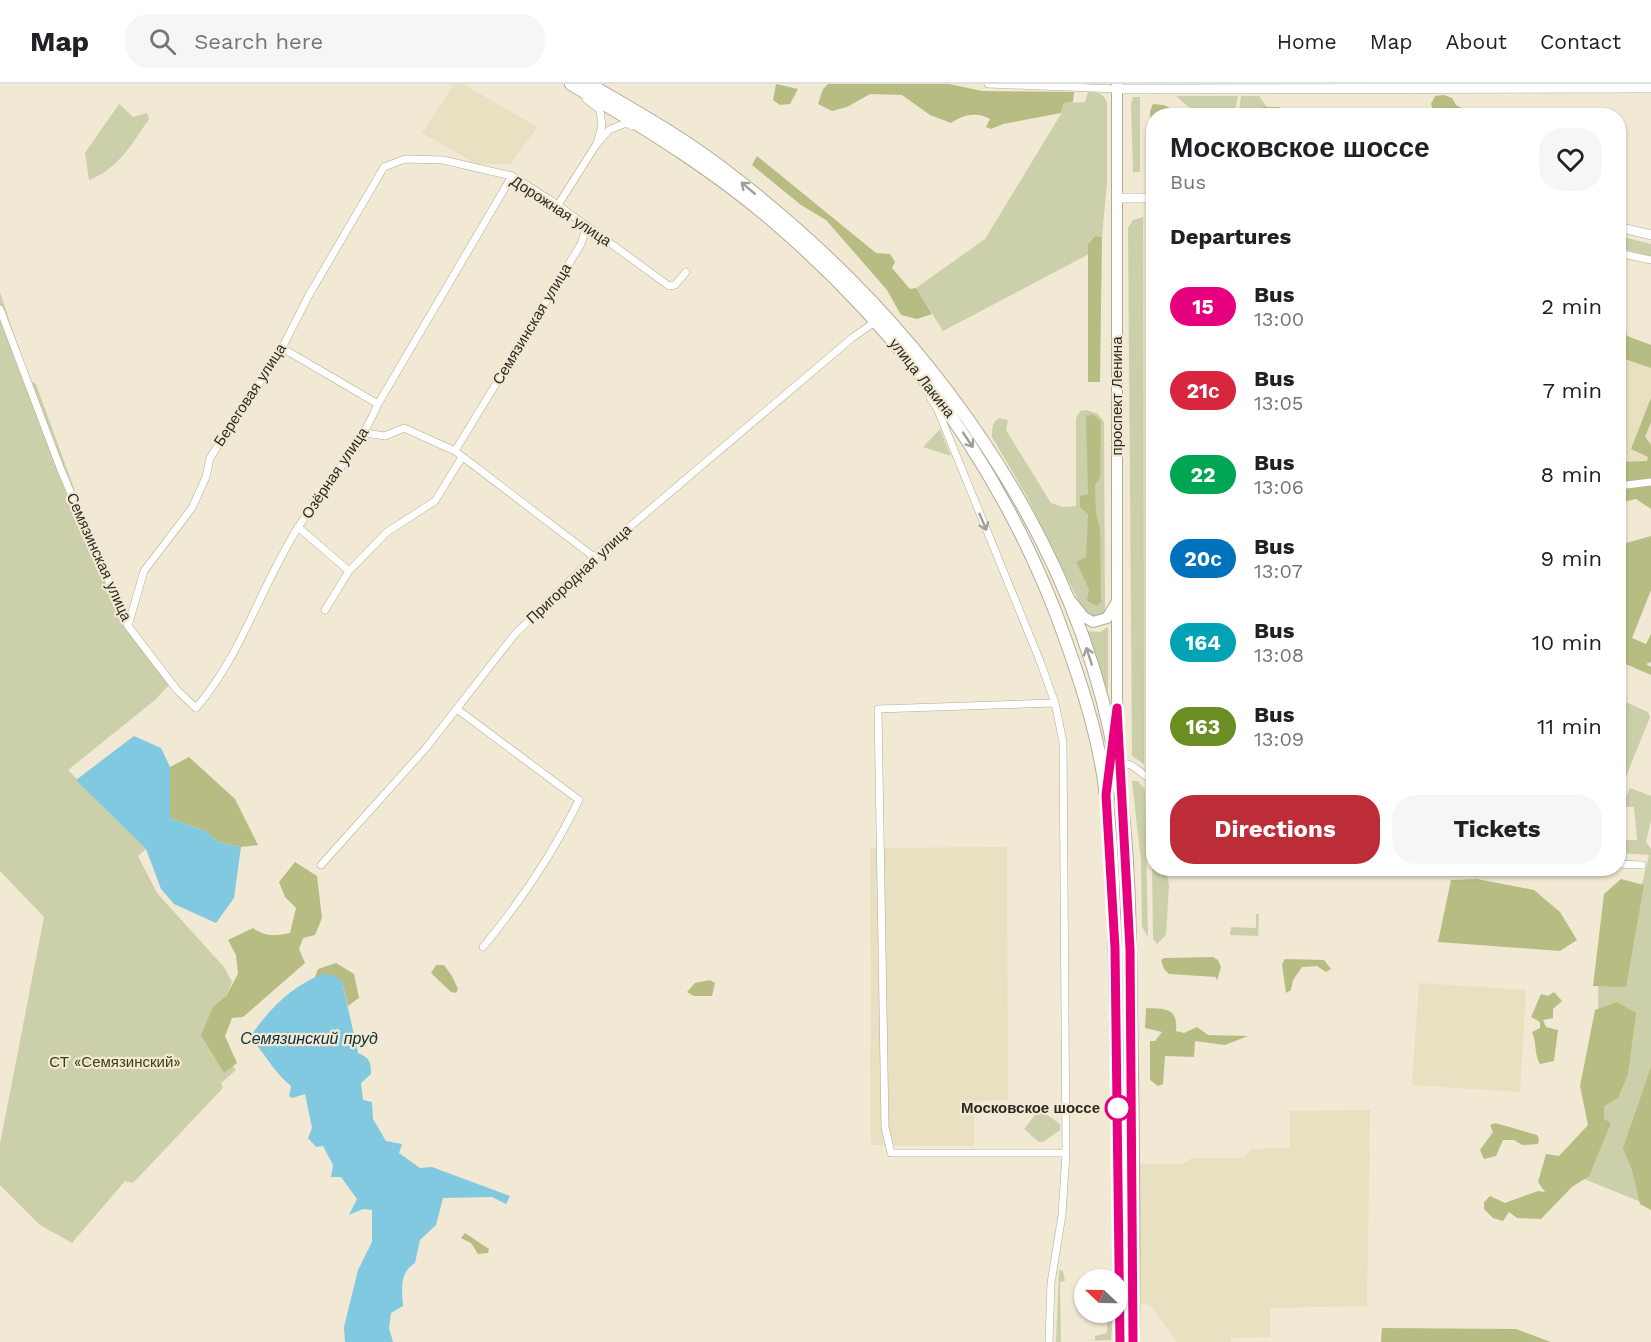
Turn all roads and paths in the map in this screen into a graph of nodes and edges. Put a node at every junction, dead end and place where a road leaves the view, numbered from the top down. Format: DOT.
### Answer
graph roads {
  1 [pos="569,84"];
  2 [pos="589,84"];
  3 [pos="988,84"];
  4 [pos="1117,87"];
  5 [pos="1651,88"];
  6 [pos="667,143"];
  7 [pos="596,146"];
  8 [pos="384,167"];
  9 [pos="512,176"];
  10 [pos="1118,198"];
  11 [pos="1146,198"];
  12 [pos="558,205"];
  13 [pos="587,226"];
  14 [pos="1626,229"];
  15 [pos="1651,235"];
  16 [pos="1626,255"];
  17 [pos="1651,260"];
  18 [pos="686,272"];
  19 [pos="0,309"];
  20 [pos="876,321"];
  21 [pos="282,348"];
  22 [pos="908,359"];
  23 [pos="378,404"];
  24 [pos="365,433"];
  25 [pos="455,451"];
  26 [pos="462,457"];
  27 [pos="1651,482"];
  28 [pos="1626,485"];
  29 [pos="298,527"];
  30 [pos="594,557"];
  31 [pos="349,571"];
  32 [pos="1118,594"];
  33 [pos="1068,597"];
  34 [pos="325,610"];
  35 [pos="128,626"];
  36 [pos="1117,696"];
  37 [pos="1084,698"];
  38 [pos="1055,703"];
  39 [pos="196,708"];
  40 [pos="1117,708"];
  41 [pos="457,709"];
  42 [pos="1104,712"];
  43 [pos="1112,744"];
  44 [pos="1115,761"];
  45 [pos="1146,776"];
  46 [pos="1106,795"];
  47 [pos="1626,864"];
  48 [pos="321,865"];
  49 [pos="1642,865"];
  50 [pos="483,947"];
  51 [pos="1066,1153"];
  52 [pos="1048,1342"];
  53 [pos="1120,1342"];
  54 [pos="1133,1342"];
  1 -- 6 [label="highway, улица Лакина"];
  1 -- 7 [label="street"];
  33 -- 2 [label="highway, улица Лакина, one-way"];
  3 -- 4 [label="street"];
  4 -- 5 [label="street"];
  4 -- 10 [label="main road, проспект Ленина"];
  6 -- 7 [label="street"];
  6 -- 20 [label="highway, улица Лакина"];
  7 -- 12 [label="street"];
  8 -- 9 [label="street, Дорожная улица"];
  8 -- 21 [label="street, Береговая улица"];
  9 -- 12 [label="street, Дорожная улица"];
  9 -- 23 [label="street, Озёрная улица"];
  10 -- 11 [label="street"];
  10 -- 32 [label="main road, проспект Ленина"];
  12 -- 13 [label="street, Дорожная улица"];
  13 -- 18 [label="street, Дорожная улица"];
  13 -- 25 [label="street, Семязинская улица"];
  14 -- 15 [label="street"];
  16 -- 17 [label="street"];
  19 -- 35 [label="street, Семязинская улица"];
  20 -- 22 [label="highway, улица Лакина"];
  20 -- 30 [label="street, Пригородная улица"];
  21 -- 23 [label="street"];
  21 -- 35 [label="street, Береговая улица"];
  22 -- 37 [label="highway, улица Лакина, one-way"];
  22 -- 38 [label="street, one-way"];
  23 -- 24 [label="street, Озёрная улица"];
  24 -- 25 [label="street"];
  24 -- 29 [label="street, Озёрная улица"];
  25 -- 26 [label="street"];
  26 -- 30 [label="street"];
  26 -- 31 [label="street"];
  27 -- 28 [label="street"];
  29 -- 31 [label="street"];
  29 -- 39 [label="street, Озёрная улица"];
  30 -- 41 [label="street, Пригородная улица"];
  31 -- 34 [label="street"];
  32 -- 33 [label="main road"];
  32 -- 36 [label="main road, проспект Ленина"];
  42 -- 33 [label="highway, улица Лакина, one-way"];
  35 -- 39 [label="street, Семязинская улица"];
  36 -- 40 [label="main road, проспект Ленина"];
  36 -- 42 [label="main road"];
  37 -- 42 [label="main road"];
  37 -- 44 [label="main road"];
  37 -- 46 [label="highway, улица Лакина"];
  38 -- 51 [label="street"];
  38 -- 51 [label="street"];
  40 -- 43 [label="main road, проспект Ленина"];
  40 -- 44 [label="main road, проспект Ленина"];
  41 -- 48 [label="street, Пригородная улица"];
  41 -- 50 [label="street"];
  42 -- 43 [label="highway, улица Лакина"];
  43 -- 44 [label="highway, улица Лакина"];
  44 -- 45 [label="street"];
  44 -- 46 [label="main road, проспект Ленина"];
  44 -- 54 [label="highway, улица Лакина"];
  46 -- 53 [label="highway"];
  47 -- 49 [label="street"];
  51 -- 52 [label="street"];
}
